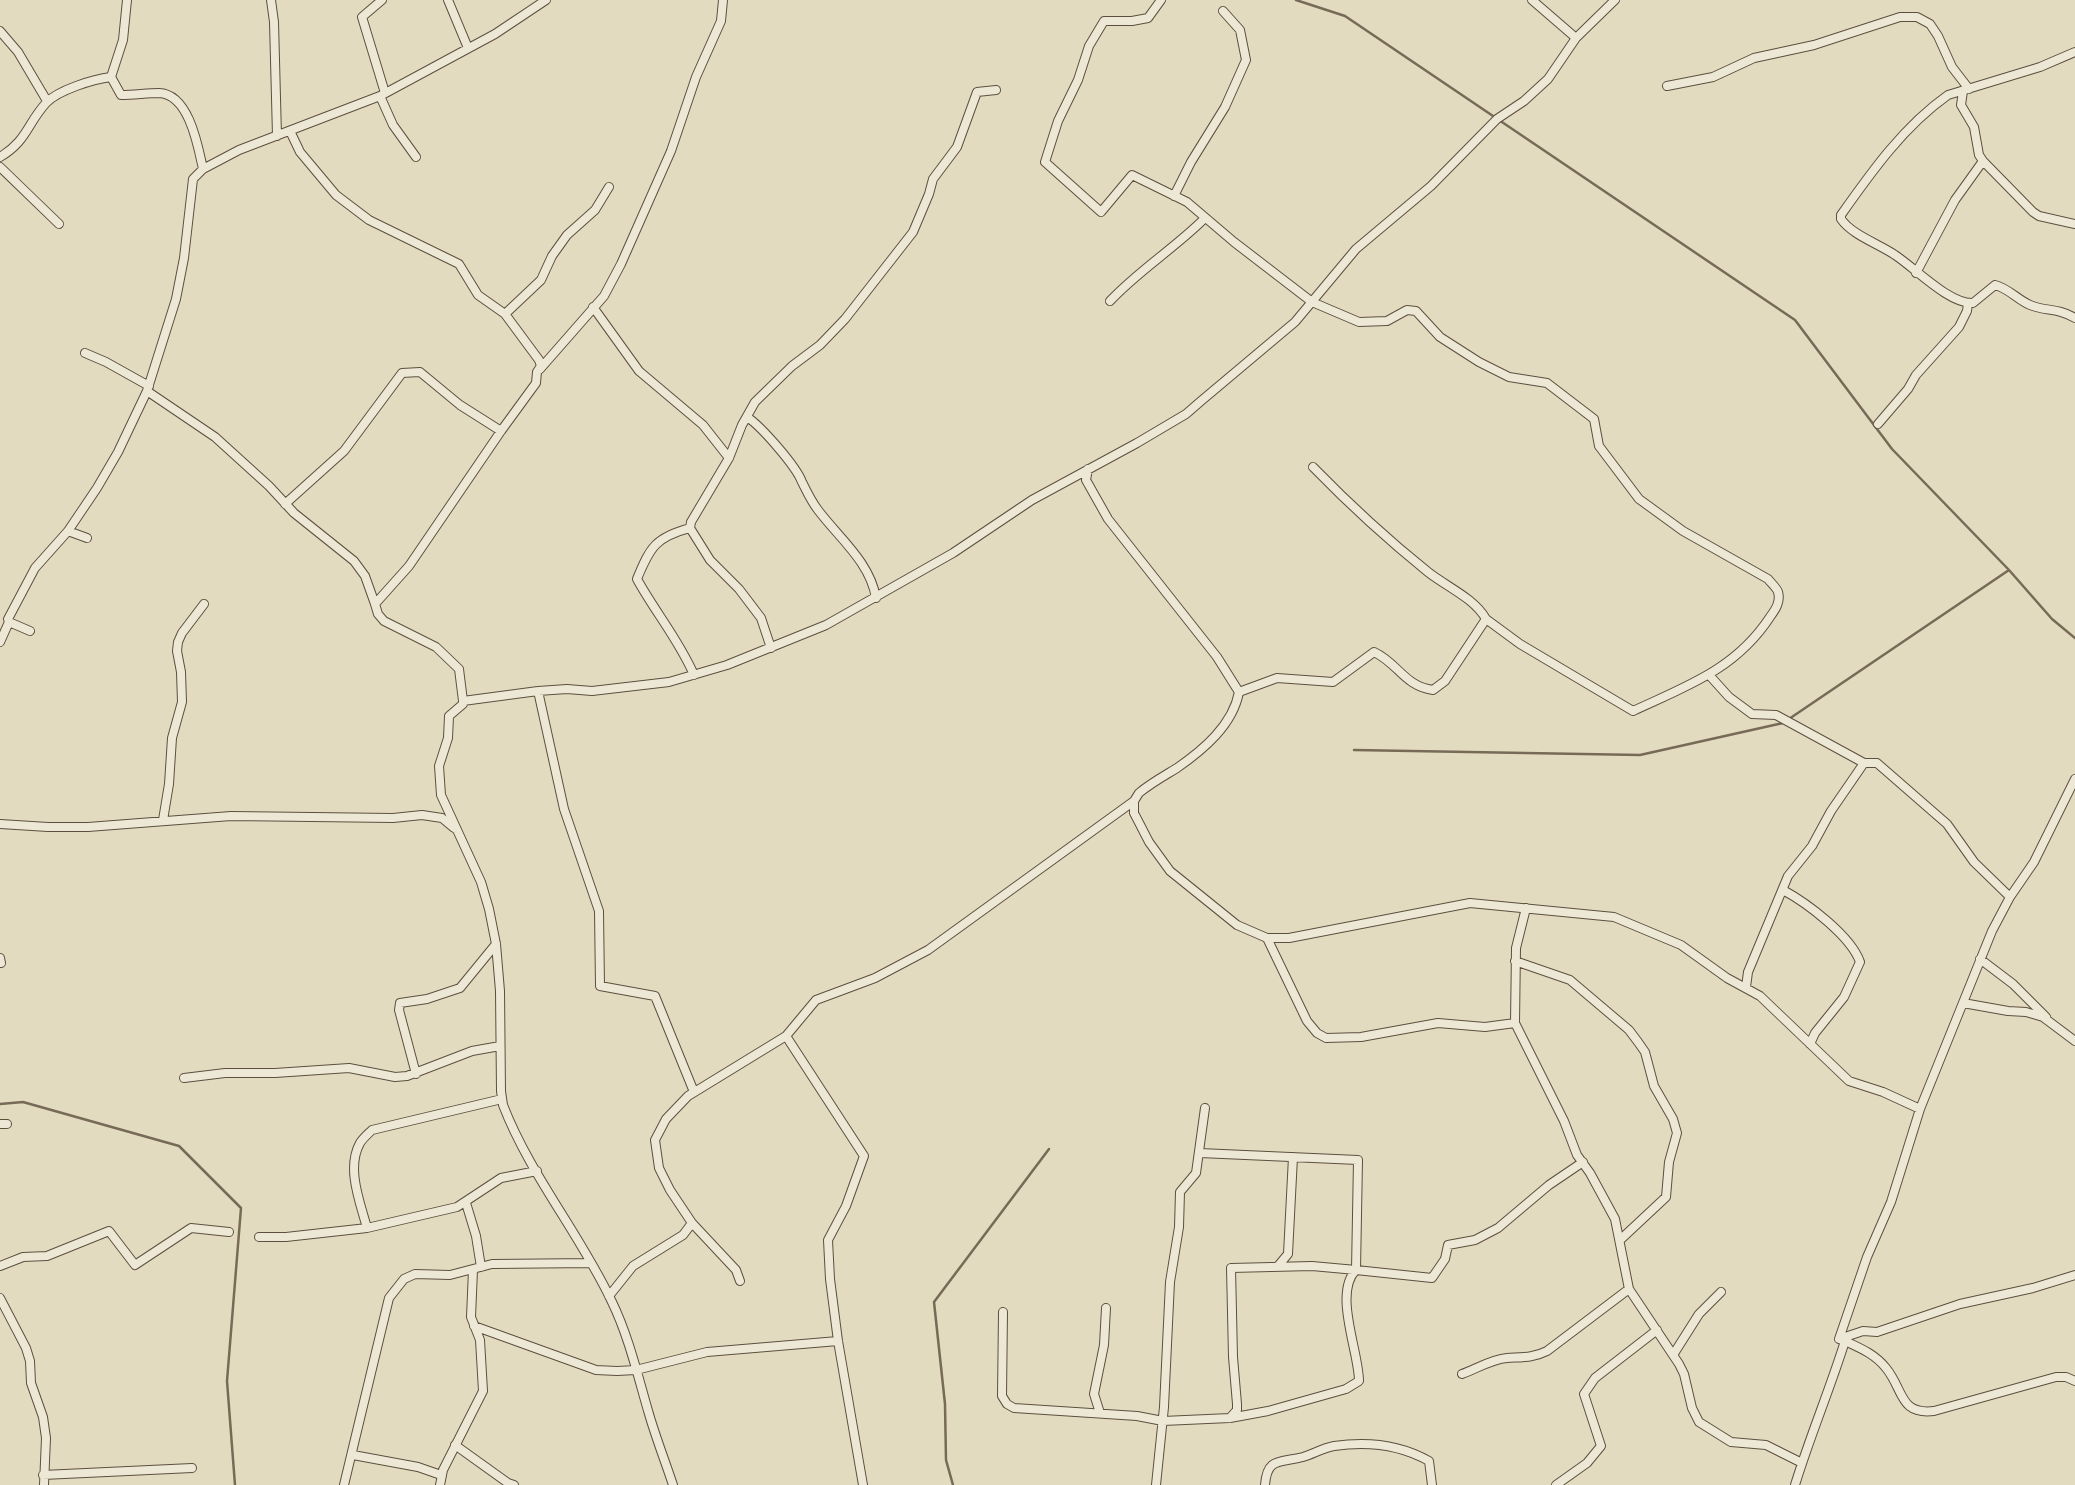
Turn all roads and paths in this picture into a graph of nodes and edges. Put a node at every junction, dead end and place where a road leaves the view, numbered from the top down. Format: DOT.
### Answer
graph roads {
  1 [pos="127,0"];
  2 [pos="271,0"];
  3 [pos="382,0"];
  4 [pos="448,0"];
  5 [pos="546,0"];
  6 [pos="723,0"];
  7 [pos="1161,0"];
  8 [pos="1532,0"];
  9 [pos="1615,0"];
  10 [pos="1223,10"];
  11 [pos="0,31"];
  12 [pos="1576,38"];
  13 [pos="468,48"];
  14 [pos="2075,52"];
  15 [pos="111,77"];
  16 [pos="1667,86"];
  17 [pos="996,90"];
  18 [pos="1966,90"];
  19 [pos="383,95"];
  20 [pos="47,101"];
  21 [pos="290,131"];
  22 [pos="277,136"];
  23 [pos="0,157"];
  24 [pos="416,157"];
  25 [pos="1983,161"];
  26 [pos="0,167"];
  27 [pos="203,169"];
  28 [pos="609,187"];
  29 [pos="1174,196"];
  30 [pos="1205,218"];
  31 [pos="59,224"];
  32 [pos="2075,224"];
  33 [pos="1916,273"];
  34 [pos="1110,301"];
  35 [pos="1312,302"];
  36 [pos="1968,303"];
  37 [pos="593,307"];
  38 [pos="505,314"];
  39 [pos="2075,318"];
  40 [pos="85,353"];
  41 [pos="537,372"];
  42 [pos="148,389"];
  43 [pos="747,417"];
  44 [pos="1878,424"];
  45 [pos="501,430"];
  46 [pos="729,458"];
  47 [pos="1312,467"];
  48 [pos="1087,469"];
  49 [pos="1071,478"];
  50 [pos="1086,480"];
  51 [pos="285,504"];
  52 [pos="690,528"];
  53 [pos="68,531"];
  54 [pos="87,538"];
  55 [pos="876,598"];
  56 [pos="204,604"];
  57 [pos="375,604"];
  58 [pos="1486,619"];
  59 [pos="9,622"];
  60 [pos="30,631"];
  61 [pos="0,642"];
  62 [pos="771,648"];
  63 [pos="694,675"];
  64 [pos="1710,676"];
  65 [pos="538,691"];
  66 [pos="1239,692"];
  67 [pos="463,701"];
  68 [pos="1864,763"];
  69 [pos="2075,779"];
  70 [pos="1135,801"];
  71 [pos="163,820"];
  72 [pos="0,824"];
  73 [pos="458,832"];
  74 [pos="1783,890"];
  75 [pos="2010,897"];
  76 [pos="1526,908"];
  77 [pos="1267,938"];
  78 [pos="495,944"];
  79 [pos="1980,959"];
  80 [pos="1515,961"];
  81 [pos="1746,987"];
  82 [pos="1963,1003"];
  83 [pos="2050,1021"];
  84 [pos="1515,1023"];
  85 [pos="786,1036"];
  86 [pos="2075,1041"];
  87 [pos="1810,1044"];
  88 [pos="500,1046"];
  89 [pos="416,1074"];
  90 [pos="184,1078"];
  91 [pos="694,1092"];
  92 [pos="502,1099"];
  93 [pos="1205,1108"];
  94 [pos="1920,1109"];
  95 [pos="1200,1153"];
  96 [pos="1293,1157"];
  97 [pos="1583,1162"];
  98 [pos="537,1171"];
  99 [pos="466,1203"];
  100 [pos="692,1223"];
  101 [pos="366,1228"];
  102 [pos="229,1232"];
  103 [pos="259,1237"];
  104 [pos="1620,1240"];
  105 [pos="592,1263"];
  106 [pos="0,1266"];
  107 [pos="1278,1266"];
  108 [pos="477,1269"];
  109 [pos="1356,1270"];
  110 [pos="2075,1275"];
  111 [pos="740,1280"];
  112 [pos="1629,1289"];
  113 [pos="1721,1292"];
  114 [pos="609,1296"];
  115 [pos="0,1298"];
  116 [pos="1106,1308"];
  117 [pos="1003,1312"];
  118 [pos="474,1326"];
  119 [pos="1657,1330"];
  120 [pos="838,1340"];
  121 [pos="1842,1340"];
  122 [pos="1673,1355"];
  123 [pos="636,1370"];
  124 [pos="1462,1374"];
  125 [pos="2075,1381"];
  126 [pos="1100,1413"];
  127 [pos="1230,1418"];
  128 [pos="1163,1421"];
  129 [pos="455,1445"];
  130 [pos="353,1455"];
  131 [pos="1802,1463"];
  132 [pos="192,1468"];
  133 [pos="43,1475"];
  134 [pos="441,1475"];
  135 [pos="44,1485"];
  136 [pos="344,1485"];
  137 [pos="440,1485"];
  138 [pos="514,1485"];
  139 [pos="673,1485"];
  140 [pos="863,1485"];
  141 [pos="1156,1485"];
  142 [pos="1265,1485"];
  143 [pos="1432,1485"];
  144 [pos="1556,1485"];
  145 [pos="1795,1485"];
  1 -- 15 [label="street"];
  2 -- 22 [label="street"];
  3 -- 19 [label="street"];
  4 -- 13 [label="street"];
  5 -- 13 [label="street"];
  6 -- 37 [label="street"];
  7 -- 29 [label="street"];
  8 -- 12 [label="street"];
  9 -- 12 [label="street"];
  10 -- 29 [label="street"];
  11 -- 20 [label="street"];
  12 -- 35 [label="street"];
  13 -- 19 [label="street"];
  14 -- 18 [label="street"];
  15 -- 20 [label="street"];
  15 -- 27 [label="street"];
  16 -- 18 [label="street"];
  17 -- 43 [label="street"];
  18 -- 25 [label="street"];
  18 -- 33 [label="street"];
  19 -- 21 [label="street"];
  19 -- 24 [label="street"];
  20 -- 23 [label="street"];
  21 -- 22 [label="street"];
  21 -- 38 [label="street"];
  22 -- 27 [label="street"];
  25 -- 32 [label="street"];
  25 -- 33 [label="street"];
  26 -- 31 [label="street"];
  27 -- 42 [label="street"];
  28 -- 38 [label="street"];
  29 -- 30 [label="street"];
  30 -- 34 [label="street"];
  30 -- 35 [label="street"];
  33 -- 36 [label="street"];
  35 -- 48 [label="street"];
  35 -- 64 [label="street"];
  36 -- 39 [label="street"];
  36 -- 44 [label="street"];
  37 -- 41 [label="street"];
  37 -- 46 [label="street"];
  38 -- 41 [label="street"];
  40 -- 42 [label="street"];
  41 -- 45 [label="street"];
  42 -- 51 [label="street"];
  42 -- 53 [label="street"];
  43 -- 46 [label="street"];
  43 -- 55 [label="street"];
  45 -- 51 [label="street"];
  45 -- 57 [label="street"];
  46 -- 52 [label="street"];
  47 -- 58 [label="street"];
  48 -- 49 [label="street"];
  48 -- 50 [label="street"];
  49 -- 50 [label="street"];
  49 -- 55 [label="street"];
  50 -- 66 [label="street"];
  51 -- 57 [label="street"];
  52 -- 62 [label="street"];
  52 -- 63 [label="street"];
  53 -- 54 [label="street"];
  53 -- 59 [label="street"];
  55 -- 62 [label="street"];
  56 -- 71 [label="street"];
  57 -- 67 [label="street"];
  58 -- 64 [label="street"];
  58 -- 66 [label="street"];
  59 -- 60 [label="street"];
  59 -- 61 [label="street"];
  62 -- 63 [label="street"];
  63 -- 65 [label="street"];
  64 -- 68 [label="street"];
  65 -- 67 [label="street"];
  65 -- 91 [label="street"];
  66 -- 70 [label="street"];
  67 -- 73 [label="street"];
  68 -- 74 [label="street"];
  68 -- 75 [label="street"];
  69 -- 75 [label="street"];
  70 -- 77 [label="street"];
  70 -- 85 [label="street"];
  71 -- 72 [label="street"];
  71 -- 73 [label="street"];
  73 -- 78 [label="street"];
  74 -- 81 [label="street"];
  74 -- 87 [label="street"];
  75 -- 79 [label="street"];
  76 -- 77 [label="street"];
  76 -- 80 [label="street"];
  76 -- 81 [label="street"];
  77 -- 84 [label="street"];
  78 -- 88 [label="street"];
  78 -- 89 [label="street"];
  79 -- 82 [label="street"];
  79 -- 83 [label="street"];
  80 -- 84 [label="street"];
  80 -- 104 [label="street"];
  81 -- 87 [label="street"];
  82 -- 83 [label="street"];
  82 -- 94 [label="street"];
  83 -- 86 [label="street"];
  84 -- 97 [label="street"];
  85 -- 91 [label="street"];
  85 -- 120 [label="street"];
  87 -- 94 [label="street"];
  88 -- 89 [label="street"];
  88 -- 92 [label="street"];
  89 -- 90 [label="street"];
  91 -- 100 [label="street"];
  92 -- 98 [label="street"];
  92 -- 101 [label="street"];
  93 -- 95 [label="street"];
  94 -- 121 [label="street"];
  95 -- 96 [label="street"];
  95 -- 128 [label="street"];
  96 -- 107 [label="street"];
  96 -- 109 [label="street"];
  97 -- 104 [label="street"];
  97 -- 109 [label="street"];
  98 -- 99 [label="street"];
  98 -- 105 [label="street"];
  99 -- 101 [label="street"];
  99 -- 108 [label="street"];
  100 -- 111 [label="street"];
  100 -- 114 [label="street"];
  101 -- 103 [label="street"];
  102 -- 106 [label="street"];
  104 -- 112 [label="street"];
  105 -- 108 [label="street"];
  105 -- 114 [label="street"];
  107 -- 109 [label="street"];
  107 -- 127 [label="street"];
  108 -- 118 [label="street"];
  108 -- 130 [label="street"];
  109 -- 127 [label="street"];
  110 -- 121 [label="street"];
  112 -- 119 [label="street"];
  112 -- 124 [label="street"];
  113 -- 122 [label="street"];
  114 -- 123 [label="street"];
  115 -- 133 [label="street"];
  116 -- 126 [label="street"];
  117 -- 126 [label="street"];
  118 -- 123 [label="street"];
  118 -- 129 [label="street"];
  119 -- 122 [label="street"];
  119 -- 144 [label="street"];
  120 -- 123 [label="street"];
  120 -- 140 [label="street"];
  121 -- 125 [label="street"];
  121 -- 131 [label="street"];
  122 -- 131 [label="street"];
  123 -- 139 [label="street"];
  126 -- 128 [label="street"];
  127 -- 128 [label="street"];
  128 -- 141 [label="street"];
  129 -- 134 [label="street"];
  129 -- 138 [label="street"];
  130 -- 134 [label="street"];
  130 -- 136 [label="street"];
  131 -- 145 [label="street"];
  132 -- 133 [label="street"];
  133 -- 135 [label="street"];
  134 -- 137 [label="street"];
  142 -- 143 [label="street"];
}
